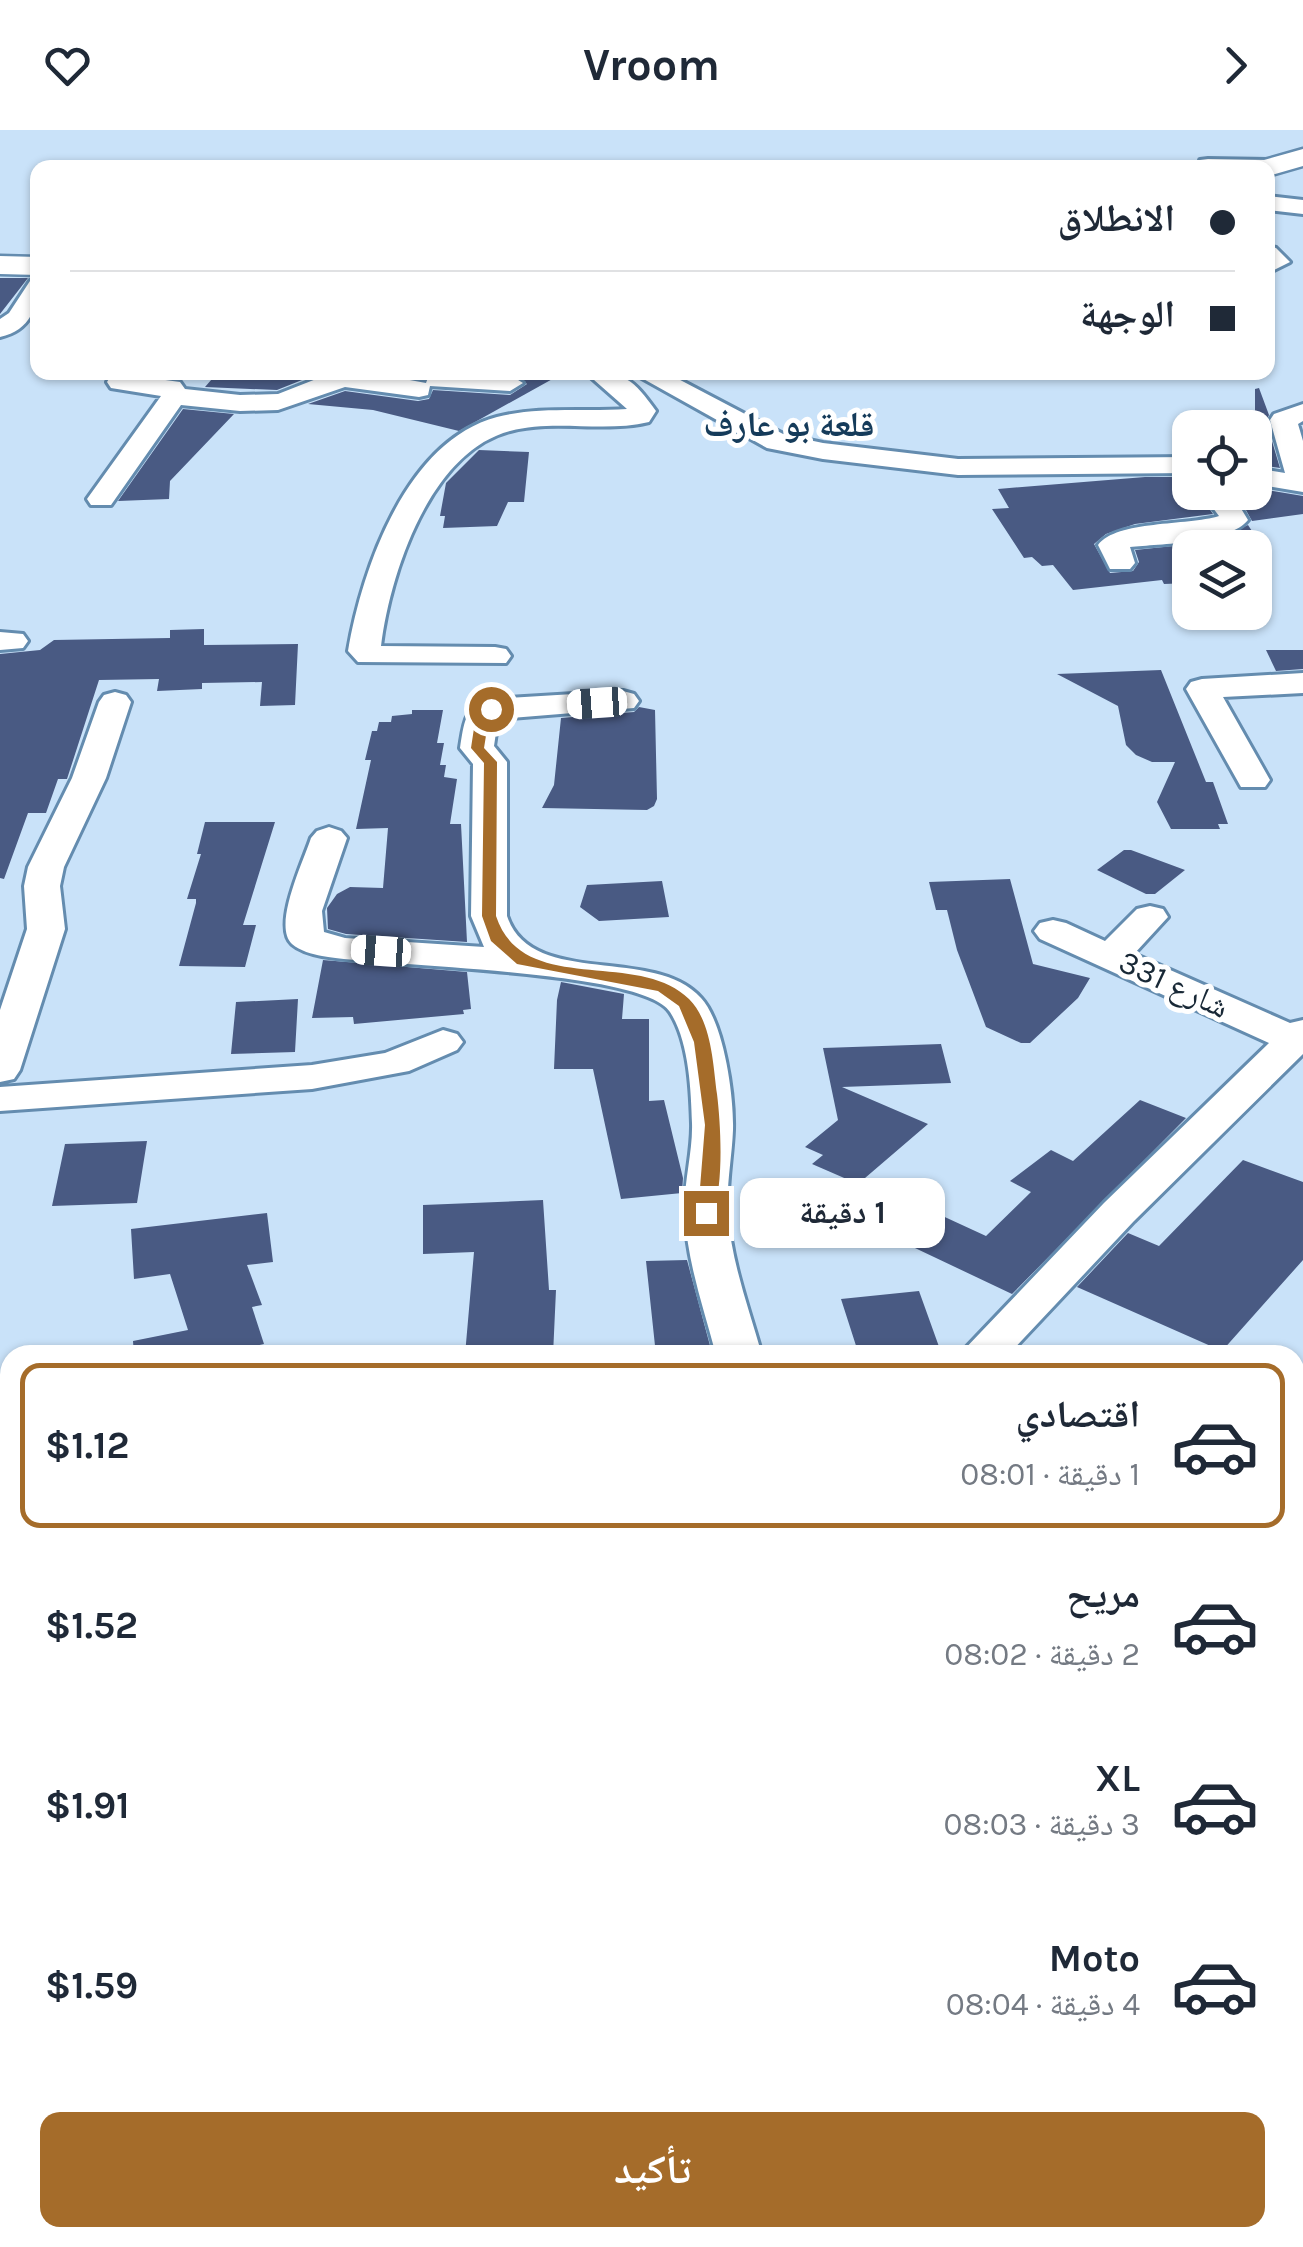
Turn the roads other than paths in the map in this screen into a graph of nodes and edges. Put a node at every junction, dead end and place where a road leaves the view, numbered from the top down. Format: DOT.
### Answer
graph roads {
  1 [pos="1303,157"];
  2 [pos="1275,165"];
  3 [pos="1275,204"];
  4 [pos="1303,207"];
  5 [pos="0,265"];
  6 [pos="30,266"];
  7 [pos="30,299"];
  8 [pos="0,330"];
  9 [pos="121,380"];
  10 [pos="339,380"];
  11 [pos="611,380"];
  12 [pos="659,380"];
  13 [pos="433,381"];
  14 [pos="510,383"];
  15 [pos="174,396"];
  16 [pos="456,405"];
  17 [pos="1303,412"];
  18 [pos="1172,465"];
  19 [pos="1272,479"];
  20 [pos="1302,484"];
  21 [pos="101,499"];
  22 [pos="1230,510"];
  23 [pos="1120,563"];
  24 [pos="495,656"];
  25 [pos="1303,683"];
  26 [pos="115,702"];
  27 [pos="623,702"];
  28 [pos="1253,780"];
  29 [pos="329,838"];
  30 [pos="1150,917"];
  31 [pos="1053,931"];
  32 [pos="1112,955"];
  33 [pos="522,961"];
  34 [pos="444,1042"];
  35 [pos="1296,1046"];
  36 [pos="0,1070"];
  37 [pos="0,1100"];
  38 [pos="736,1345"];
  39 [pos="992,1345"];
  1 -- 2 [label="main road"];
  3 -- 4 [label="street"];
  5 -- 6 [label="main road"];
  7 -- 8 [label="street"];
  9 -- 15 [label="street"];
  10 -- 15 [label="street"];
  11 -- 24 [label="street"];
  12 -- 18 [label="street"];
  13 -- 14 [label="street"];
  13 -- 16 [label="street"];
  15 -- 21 [label="street"];
  17 -- 20 [label="street"];
  19 -- 20 [label="street"];
  22 -- 23 [label="street"];
  25 -- 28 [label="street"];
  26 -- 36 [label="street"];
  27 -- 33 [label="street"];
  29 -- 33 [label="street"];
  30 -- 32 [label="street"];
  31 -- 32 [label="street, شارع 331"];
  32 -- 35 [label="street, شارع 331"];
  33 -- 38 [label="street"];
  34 -- 37 [label="street"];
  35 -- 39 [label="street"];
}
